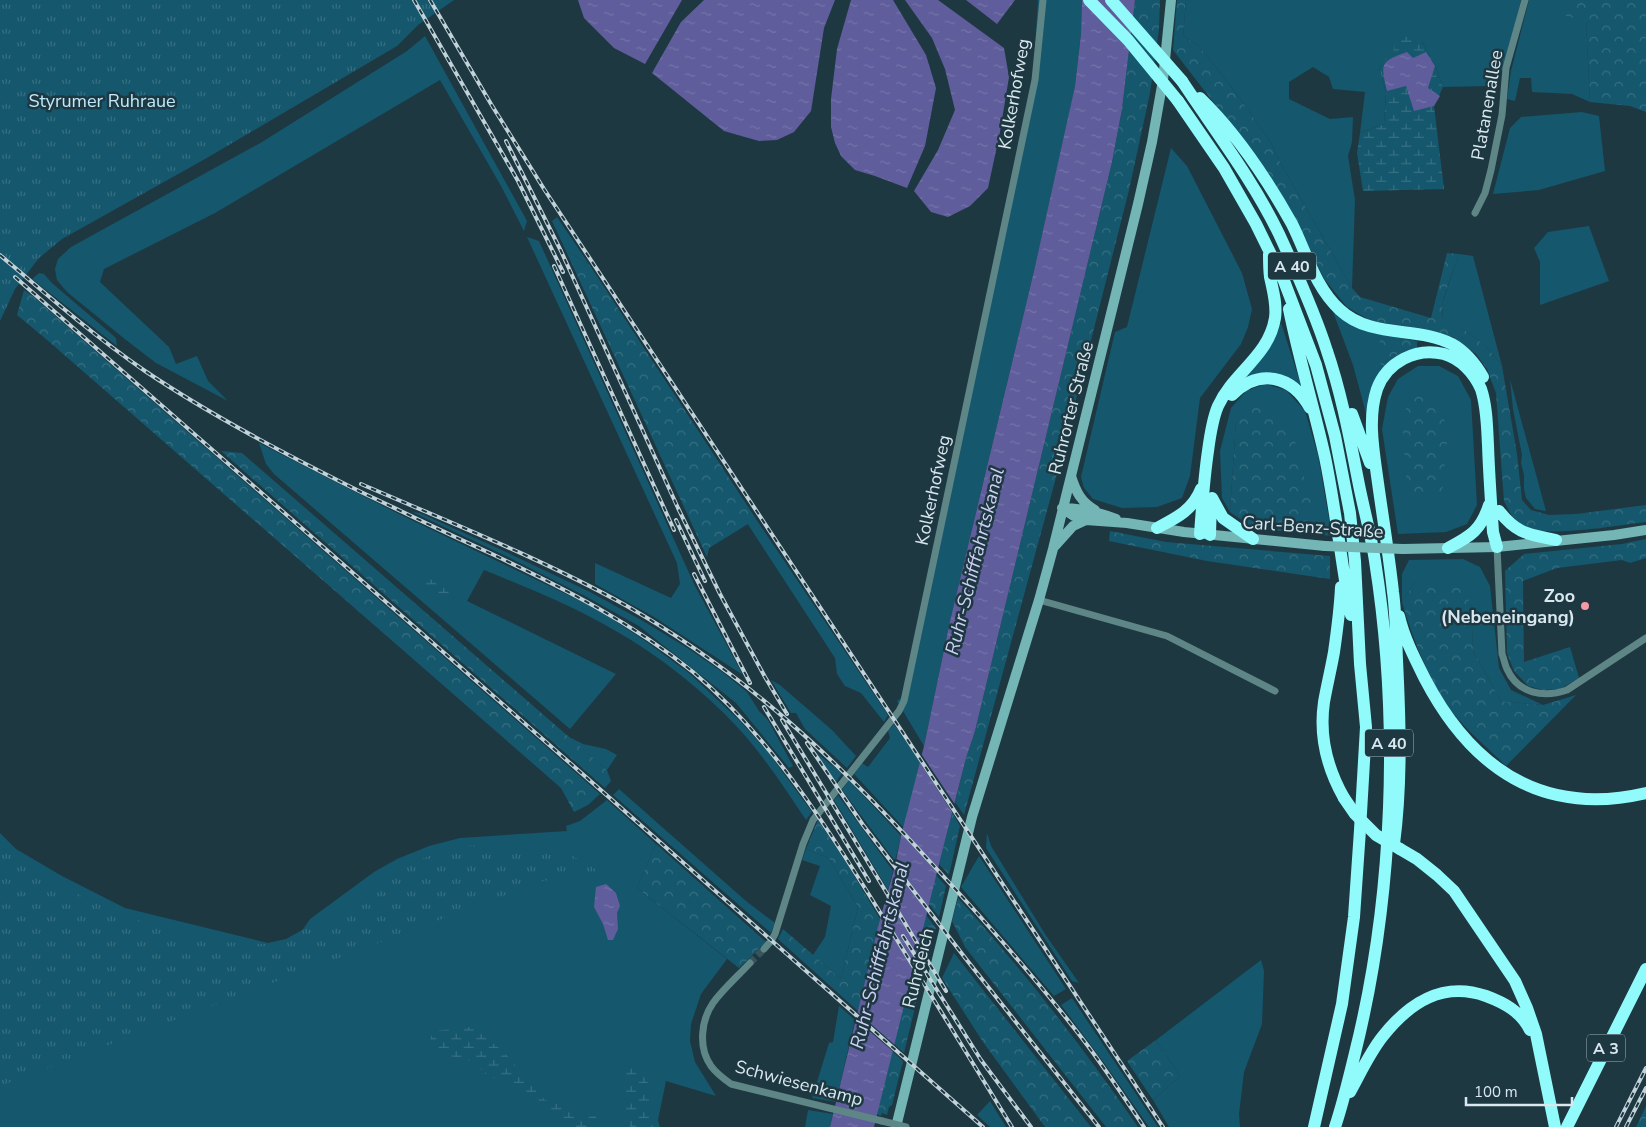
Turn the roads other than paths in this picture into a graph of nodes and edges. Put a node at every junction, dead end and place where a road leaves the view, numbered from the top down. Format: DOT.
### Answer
graph roads {
  1 [pos="1043,0"];
  2 [pos="1088,0"];
  3 [pos="1111,0"];
  4 [pos="1171,0"];
  5 [pos="1525,0"];
  6 [pos="1182,81"];
  7 [pos="1475,213"];
  8 [pos="1269,249"];
  9 [pos="1284,281"];
  10 [pos="1328,354"];
  11 [pos="1317,424"];
  12 [pos="1071,475"];
  13 [pos="1204,482"];
  14 [pos="1211,496"];
  15 [pos="1491,500"];
  16 [pos="1380,501"];
  17 [pos="1062,508"];
  18 [pos="1499,511"];
  19 [pos="1100,513"];
  20 [pos="1086,520"];
  21 [pos="1126,523"];
  22 [pos="1157,528"];
  23 [pos="1646,530"];
  24 [pos="1205,535"];
  25 [pos="1253,539"];
  26 [pos="1556,540"];
  27 [pos="1498,547"];
  28 [pos="1448,548"];
  29 [pos="1053,549"];
  30 [pos="1342,557"];
  31 [pos="1393,594"];
  32 [pos="1039,600"];
  33 [pos="1646,638"];
  34 [pos="1360,664"];
  35 [pos="1275,691"];
  36 [pos="1646,793"];
  37 [pos="972,817"];
  38 [pos="1379,927"];
  39 [pos="764,949"];
  40 [pos="747,966"];
  41 [pos="1646,969"];
  42 [pos="1646,984"];
  43 [pos="1524,1011"];
  44 [pos="1342,1107"];
  45 [pos="896,1127"];
  46 [pos="906,1127"];
  47 [pos="1314,1127"];
  48 [pos="1335,1127"];
  49 [pos="1555,1127"];
  50 [pos="1567,1127"];
  51 [pos="1574,1127"];
  1 -- 39 [label="street, Kolkerhofweg"];
  2 -- 8 [label="highway, A 40, bridge"];
  3 -- 6 [label="highway, A 40, bridge"];
  4 -- 12 [label="main road, Ruhrorter Straße"];
  5 -- 7 [label="street, Platanenallee"];
  6 -- 10 [label="highway, A 40"];
  6 -- 18 [label="highway"];
  8 -- 9 [label="highway, A 40"];
  8 -- 13 [label="highway"];
  9 -- 11 [label="highway"];
  9 -- 34 [label="highway, A 40"];
  10 -- 16 [label="highway"];
  10 -- 38 [label="highway, A 40"];
  11 -- 14 [label="highway"];
  11 -- 30 [label="highway"];
  12 -- 17 [label="main road, Ruhrorter Straße"];
  12 -- 19 [label="main road"];
  13 -- 22 [label="highway"];
  13 -- 24 [label="highway"];
  14 -- 24 [label="highway"];
  14 -- 25 [label="highway"];
  15 -- 16 [label="highway"];
  15 -- 27 [label="highway"];
  15 -- 28 [label="highway"];
  16 -- 31 [label="highway"];
  17 -- 19 [label="main road, Carl-Benz-Straße"];
  17 -- 20 [label="main road, Carl-Benz-Straße"];
  17 -- 29 [label="main road, Ruhrorter Straße"];
  18 -- 26 [label="highway"];
  18 -- 27 [label="highway"];
  19 -- 21 [label="main road, Carl-Benz-Straße"];
  20 -- 21 [label="main road, Carl-Benz-Straße"];
  20 -- 29 [label="main road"];
  21 -- 22 [label="main road, Carl-Benz-Straße"];
  22 -- 24 [label="main road, Carl-Benz-Straße"];
  23 -- 26 [label="main road, Carl-Benz-Straße"];
  24 -- 25 [label="main road, Carl-Benz-Straße"];
  25 -- 28 [label="main road, Carl-Benz-Straße, bridge"];
  26 -- 27 [label="main road, Carl-Benz-Straße"];
  27 -- 28 [label="main road, Carl-Benz-Straße"];
  27 -- 33 [label="street"];
  29 -- 32 [label="main road, Ruhrorter Straße"];
  30 -- 34 [label="highway"];
  30 -- 43 [label="highway, bridge"];
  31 -- 36 [label="highway"];
  31 -- 38 [label="highway"];
  32 -- 35 [label="street"];
  32 -- 37 [label="main road, Ruhrorter Straße"];
  34 -- 47 [label="highway, A 40"];
  37 -- 45 [label="main road, Ruhrdeich"];
  38 -- 44 [label="highway, A 40"];
  40 -- 46 [label="street, Schwiesenkamp, bridge"];
  41 -- 50 [label="highway, A 3"];
  42 -- 51 [label="highway, A 3"];
  43 -- 44 [label="highway"];
  43 -- 49 [label="highway"];
  44 -- 48 [label="highway, A 40"];
}
